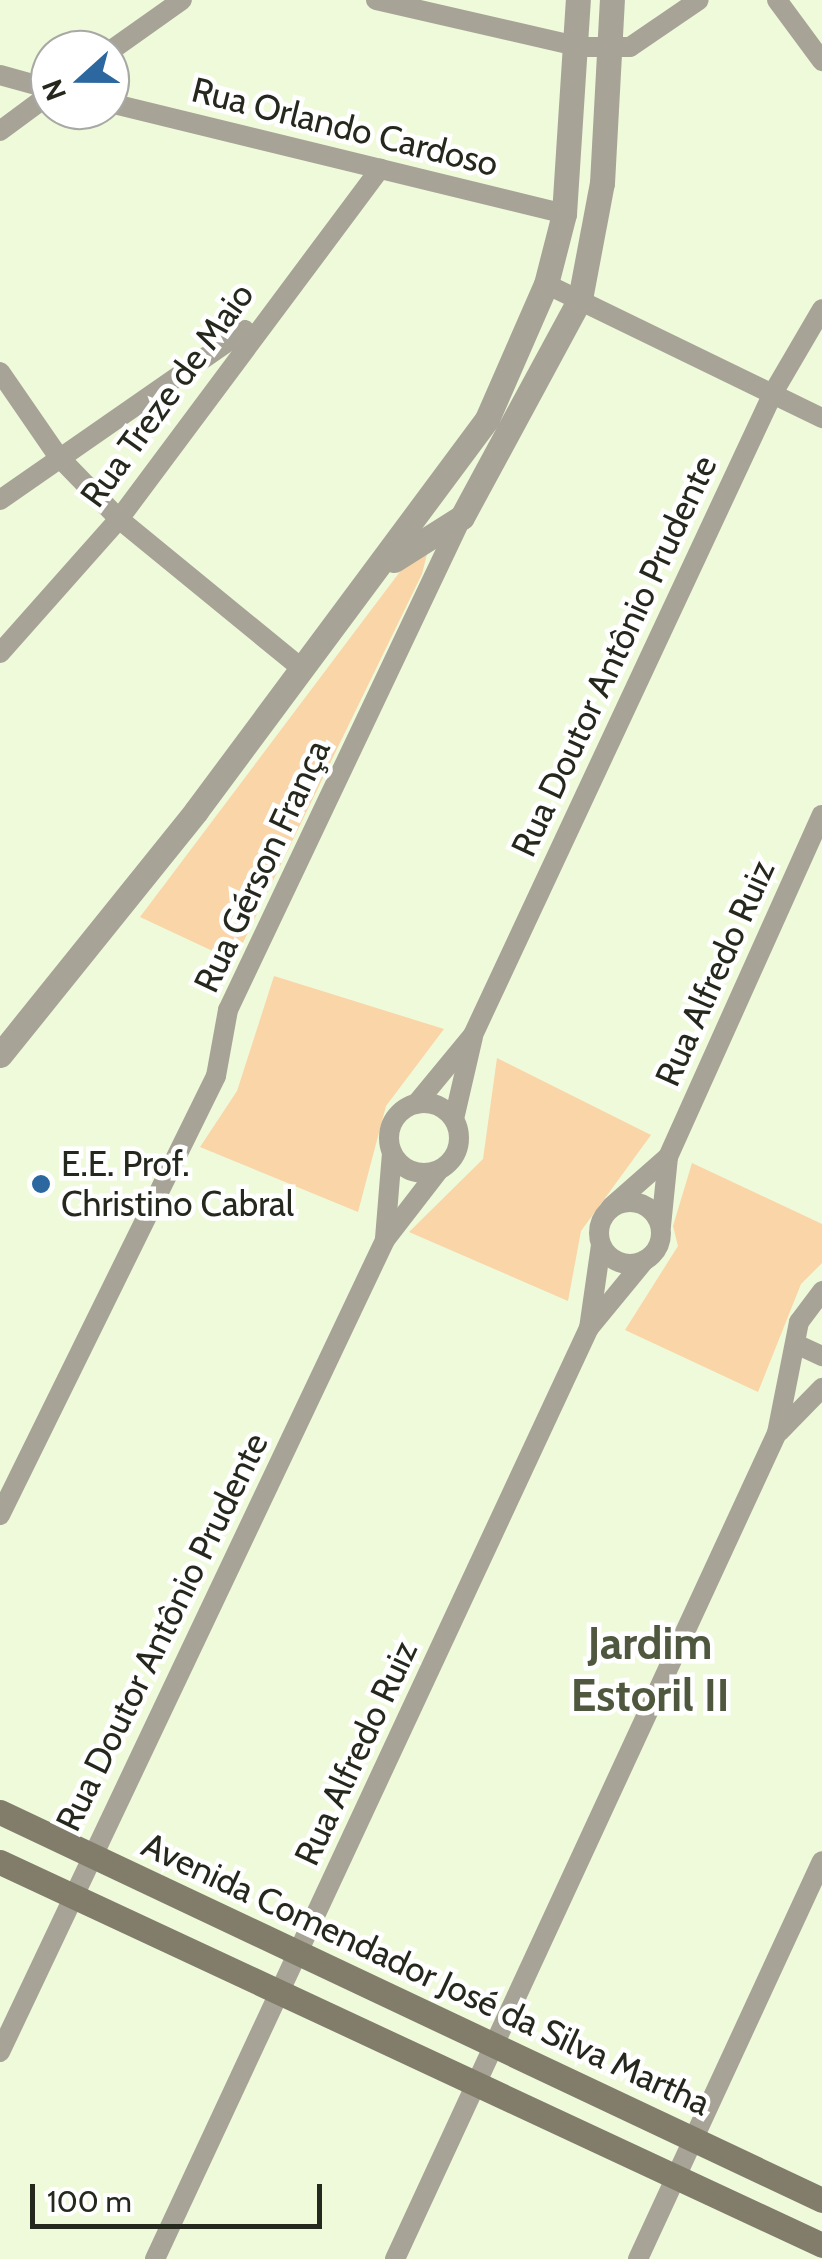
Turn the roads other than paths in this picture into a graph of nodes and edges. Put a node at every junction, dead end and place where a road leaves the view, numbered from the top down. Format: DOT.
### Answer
graph roads {
  1 [pos="182,0"];
  2 [pos="376,0"];
  3 [pos="578,0"];
  4 [pos="612,0"];
  5 [pos="699,0"];
  6 [pos="776,0"];
  7 [pos="401,3"];
  8 [pos="130,37"];
  9 [pos="581,47"];
  10 [pos="616,47"];
  11 [pos="822,61"];
  12 [pos="0,76"];
  13 [pos="30,85"];
  14 [pos="30,107"];
  15 [pos="130,108"];
  16 [pos="0,130"];
  17 [pos="380,168"];
  18 [pos="564,214"];
  19 [pos="546,284"];
  20 [pos="580,300"];
  21 [pos="822,309"];
  22 [pos="258,321"];
  23 [pos="0,372"];
  24 [pos="184,373"];
  25 [pos="773,393"];
  26 [pos="203,398"];
  27 [pos="822,418"];
  28 [pos="58,456"];
  29 [pos="431,494"];
  30 [pos="0,500"];
  31 [pos="119,519"];
  32 [pos="457,520"];
  33 [pos="366,581"];
  34 [pos="0,653"];
  35 [pos="302,669"];
  36 [pos="822,815"];
  37 [pos="473,1035"];
  38 [pos="0,1055"];
  39 [pos="416,1104"];
  40 [pos="454,1120"];
  41 [pos="392,1152"];
  42 [pos="668,1158"];
  43 [pos="440,1170"];
  44 [pos="611,1207"];
  45 [pos="660,1226"];
  46 [pos="385,1240"];
  47 [pos="601,1245"];
  48 [pos="644,1261"];
  49 [pos="819,1300"];
  50 [pos="589,1328"];
  51 [pos="796,1344"];
  52 [pos="822,1356"];
  53 [pos="822,1388"];
  54 [pos="777,1433"];
  55 [pos="0,1515"];
  56 [pos="0,1812"];
  57 [pos="92,1854"];
  58 [pos="822,1861"];
  59 [pos="0,1862"];
  60 [pos="72,1895"];
  61 [pos="299,1955"];
  62 [pos="276,1994"];
  63 [pos="492,2046"];
  64 [pos="0,2052"];
  65 [pos="475,2087"];
  66 [pos="693,2139"];
  67 [pos="674,2180"];
  68 [pos="822,2200"];
  69 [pos="822,2245"];
  70 [pos="155,2259"];
  71 [pos="394,2259"];
  72 [pos="638,2259"];
  1 -- 8 [label="street"];
  2 -- 7 [label="street"];
  3 -- 9 [label="street"];
  4 -- 10 [label="street"];
  5 -- 10 [label="street"];
  6 -- 11 [label="street"];
  7 -- 9 [label="street"];
  9 -- 10 [label="street"];
  9 -- 18 [label="street"];
  10 -- 20 [label="street"];
  12 -- 13 [label="street"];
  14 -- 16 [label="street"];
  15 -- 17 [label="street, Rua Orlando Cardoso"];
  17 -- 18 [label="street, Rua Orlando Cardoso"];
  17 -- 22 [label="street, Rua Treze de Maio"];
  18 -- 19 [label="street"];
  19 -- 20 [label="street"];
  19 -- 29 [label="street"];
  20 -- 25 [label="street"];
  20 -- 32 [label="street"];
  21 -- 25 [label="street, Rua Doutor Antônio Prudente"];
  22 -- 24 [label="street"];
  22 -- 26 [label="street, Rua Treze de Maio"];
  23 -- 28 [label="street"];
  24 -- 26 [label="street"];
  24 -- 28 [label="street"];
  25 -- 27 [label="street"];
  25 -- 37 [label="street, Rua Doutor Antônio Prudente"];
  26 -- 31 [label="street, Rua Treze de Maio"];
  28 -- 30 [label="street"];
  28 -- 31 [label="street"];
  29 -- 32 [label="street"];
  29 -- 33 [label="street"];
  31 -- 34 [label="street, Rua Treze de Maio"];
  31 -- 35 [label="street"];
  32 -- 33 [label="street"];
  32 -- 55 [label="street, Rua Gérson França"];
  33 -- 35 [label="street"];
  35 -- 38 [label="street"];
  36 -- 42 [label="street, Rua Alfredo Ruiz"];
  37 -- 39 [label="street, Rua Doutor Antônio Prudente"];
  37 -- 40 [label="street, Rua Doutor Antônio Prudente"];
  39 -- 40 [label="street"];
  39 -- 41 [label="street, Rua Doutor Antônio Prudente"];
  40 -- 43 [label="street, Rua Doutor Antônio Prudente"];
  41 -- 43 [label="street"];
  41 -- 46 [label="street, Rua Doutor Antônio Prudente"];
  42 -- 44 [label="street, Rua Alfredo Ruiz"];
  42 -- 45 [label="street, Rua Alfredo Ruiz"];
  43 -- 46 [label="street, Rua Doutor Antônio Prudente"];
  44 -- 45 [label="street"];
  44 -- 47 [label="street, Rua Alfredo Ruiz"];
  45 -- 48 [label="street, Rua Alfredo Ruiz"];
  46 -- 57 [label="street, Rua Doutor Antônio Prudente"];
  47 -- 48 [label="street"];
  47 -- 50 [label="street, Rua Alfredo Ruiz"];
  48 -- 50 [label="street, Rua Alfredo Ruiz"];
  49 -- 51 [label="street"];
  50 -- 61 [label="street, Rua Alfredo Ruiz"];
  51 -- 52 [label="street"];
  51 -- 54 [label="street"];
  53 -- 54 [label="street"];
  54 -- 63 [label="street"];
  56 -- 57 [label="main road, Avenida Comendador José da Silva Martha"];
  57 -- 60 [label="street, Rua Doutor Antônio Prudente"];
  57 -- 61 [label="main road, Avenida Comendador José da Silva Martha"];
  58 -- 66 [label="street"];
  59 -- 60 [label="main road"];
  60 -- 62 [label="main road"];
  60 -- 64 [label="street, Rua Doutor Antônio Prudente"];
  61 -- 62 [label="street, Rua Alfredo Ruiz"];
  61 -- 63 [label="main road, Avenida Comendador José da Silva Martha"];
  62 -- 65 [label="main road"];
  62 -- 70 [label="street, Rua Alfredo Ruiz"];
  63 -- 65 [label="street"];
  63 -- 66 [label="main road, Avenida Comendador José da Silva Martha"];
  65 -- 67 [label="main road"];
  65 -- 71 [label="street"];
  66 -- 67 [label="street"];
  66 -- 68 [label="main road, Avenida Comendador José da Silva Martha"];
  67 -- 69 [label="main road"];
  67 -- 72 [label="street"];
}
